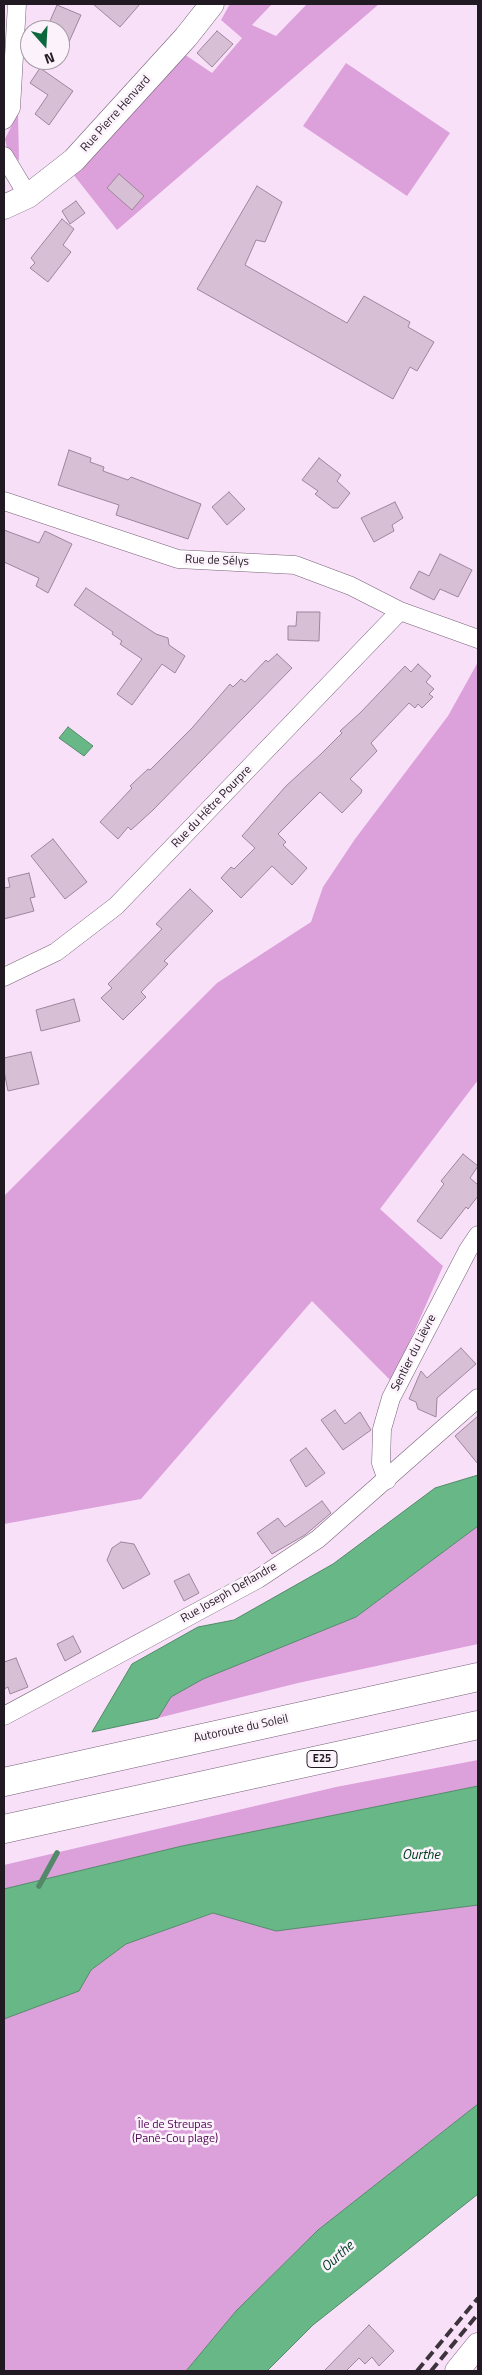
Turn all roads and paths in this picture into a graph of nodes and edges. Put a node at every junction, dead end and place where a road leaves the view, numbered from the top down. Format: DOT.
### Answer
graph roads {
  1 [pos="17,4"];
  2 [pos="212,4"];
  3 [pos="4,120"];
  4 [pos="4,156"];
  5 [pos="28,196"];
  6 [pos="4,207"];
  7 [pos="4,501"];
  8 [pos="400,612"];
  9 [pos="478,639"];
  10 [pos="4,977"];
  11 [pos="478,1235"];
  12 [pos="478,1398"];
  13 [pos="387,1480"];
  14 [pos="478,1677"];
  15 [pos="4,1716"];
  16 [pos="478,1725"];
  17 [pos="4,1782"];
  18 [pos="4,1829"];
  19 [pos="478,2345"];
  20 [pos="457,2371"];
  1 -- 3 [label="street"];
  2 -- 5 [label="main road, Rue Pierre Henvard"];
  4 -- 5 [label="street"];
  5 -- 6 [label="main road, Rue Pierre Henvard"];
  7 -- 8 [label="street, Rue de Sélys"];
  8 -- 9 [label="street, Rue de Sélys"];
  8 -- 10 [label="street, Rue du Hêtre Pourpre"];
  11 -- 13 [label="street, Sentier du Lièvre"];
  12 -- 13 [label="street, Rue Joseph Deflandre"];
  13 -- 15 [label="street, Rue Joseph Deflandre"];
  14 -- 17 [label="highway, Autoroute du Soleil"];
  16 -- 18 [label="highway, E25"];
  19 -- 20 [label="main road"];
}
